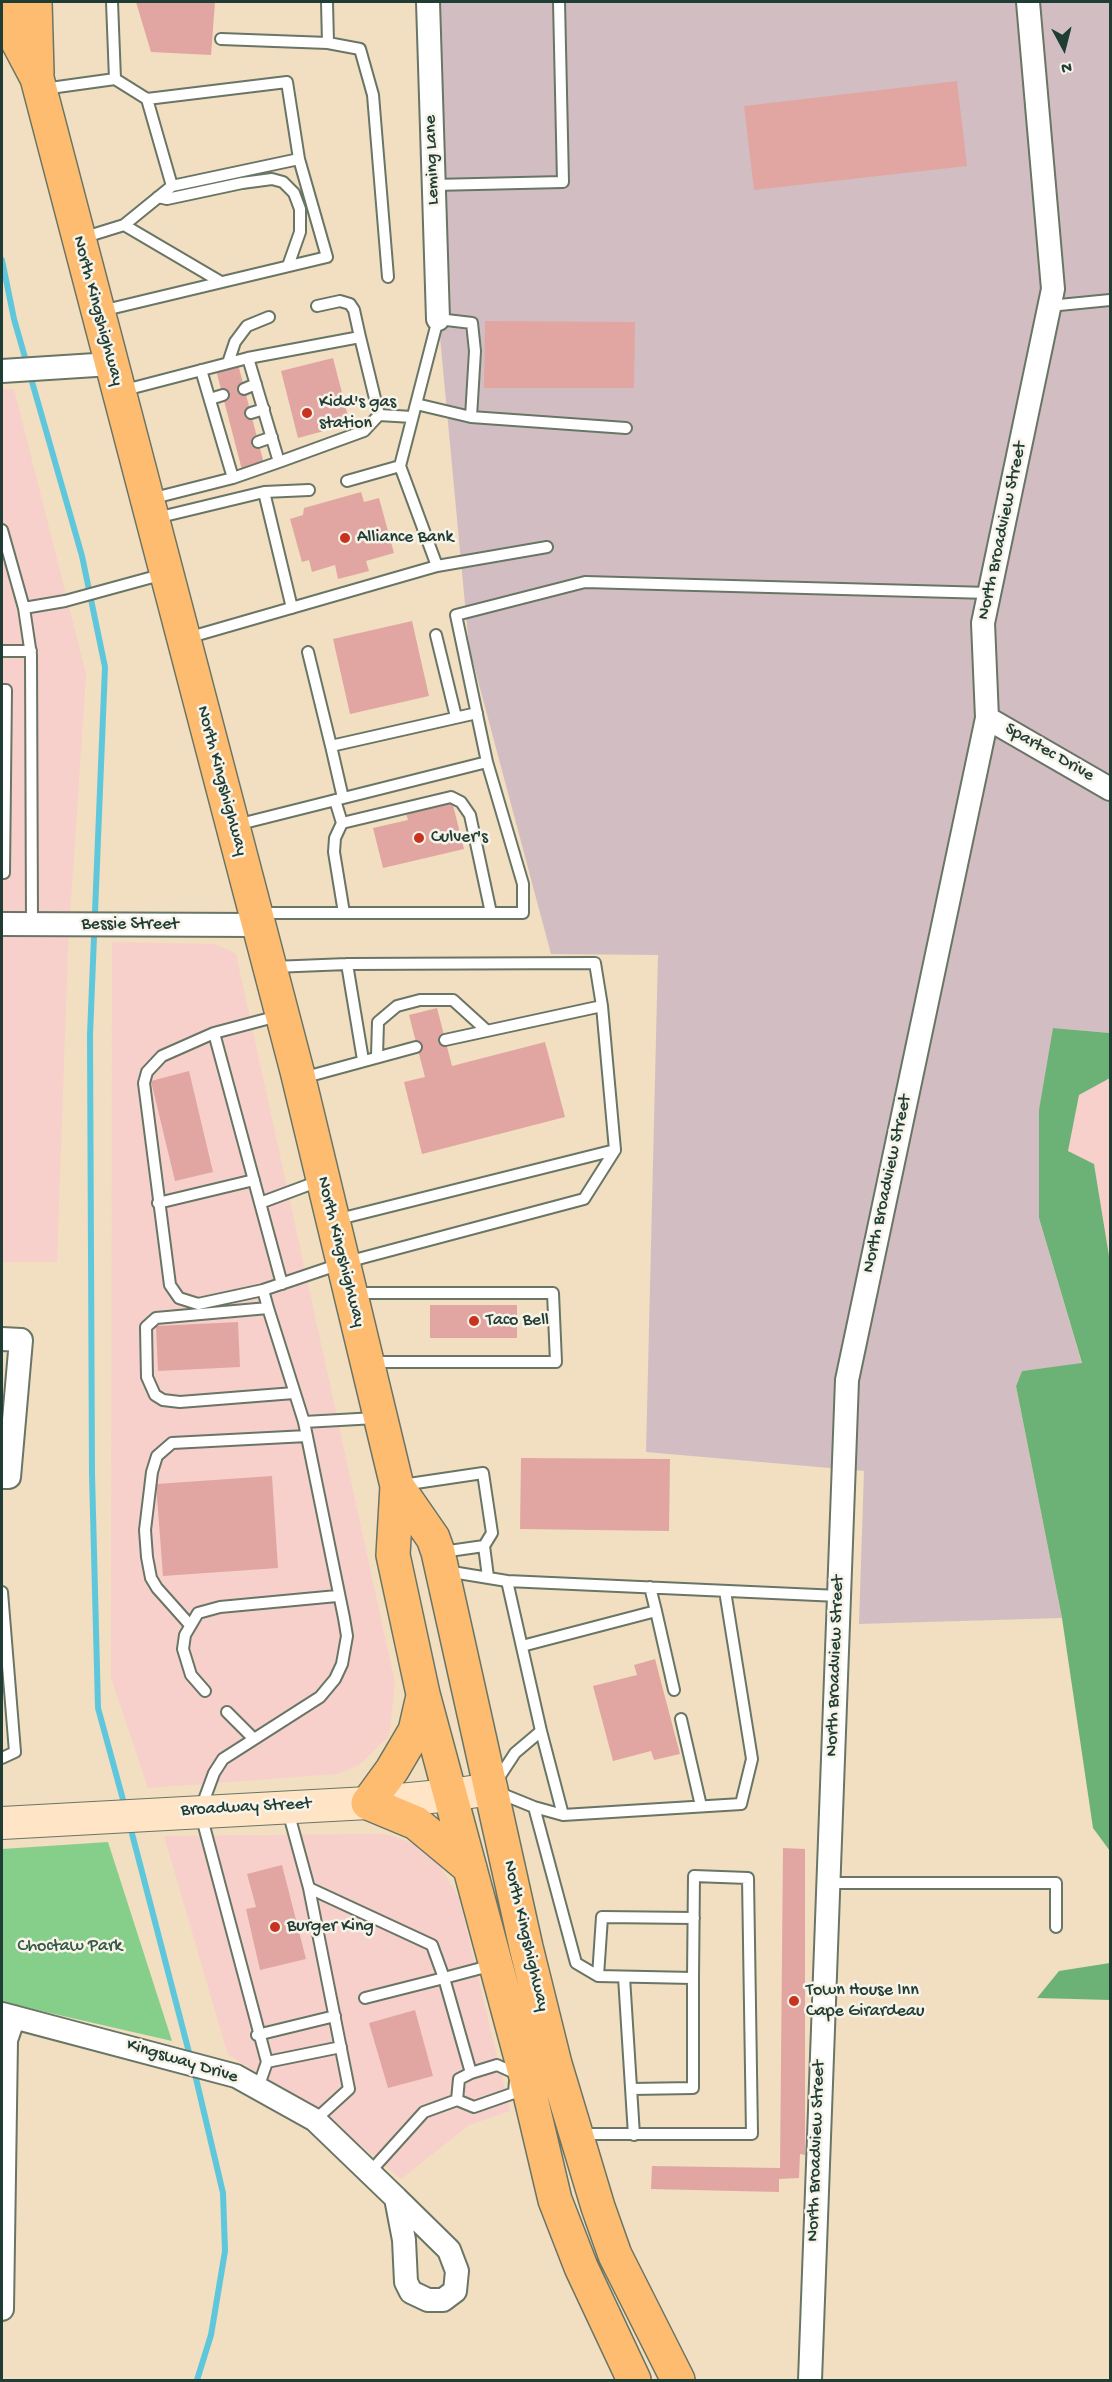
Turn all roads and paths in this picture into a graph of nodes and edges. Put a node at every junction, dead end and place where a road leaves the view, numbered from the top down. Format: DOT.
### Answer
graph roads {
  1 [pos="3,2"];
  2 [pos="35,2"];
  3 [pos="112,2"];
  4 [pos="327,2"];
  5 [pos="428,2"];
  6 [pos="559,2"];
  7 [pos="1028,2"];
  8 [pos="221,39"];
  9 [pos="328,43"];
  10 [pos="116,79"];
  11 [pos="38,83"];
  12 [pos="147,99"];
  13 [pos="299,159"];
  14 [pos="434,185"];
  15 [pos="172,186"];
  16 [pos="158,197"];
  17 [pos="124,225"];
  18 [pos="78,239"];
  19 [pos="288,266"];
  20 [pos="387,277"];
  21 [pos="220,282"];
  22 [pos="1110,300"];
  23 [pos="317,306"];
  24 [pos="1049,306"];
  25 [pos="97,312"];
  26 [pos="269,317"];
  27 [pos="438,319"];
  28 [pos="360,337"];
  29 [pos="248,358"];
  30 [pos="228,363"];
  31 [pos="201,370"];
  32 [pos="2,371"];
  33 [pos="114,378"];
  34 [pos="256,384"];
  35 [pos="244,389"];
  36 [pos="223,396"];
  37 [pos="210,399"];
  38 [pos="416,404"];
  39 [pos="264,409"];
  40 [pos="251,413"];
  41 [pos="379,415"];
  42 [pos="412,417"];
  43 [pos="471,417"];
  44 [pos="229,420"];
  45 [pos="217,424"];
  46 [pos="626,428"];
  47 [pos="272,437"];
  48 [pos="258,442"];
  49 [pos="279,462"];
  50 [pos="400,466"];
  51 [pos="233,478"];
  52 [pos="347,481"];
  53 [pos="309,490"];
  54 [pos="264,492"];
  55 [pos="150,510"];
  56 [pos="2,530"];
  57 [pos="547,547"];
  58 [pos="6,560"];
  59 [pos="437,566"];
  60 [pos="166,573"];
  61 [pos="989,593"];
  62 [pos="24,608"];
  63 [pos="292,608"];
  64 [pos="436,635"];
  65 [pos="183,639"];
  66 [pos="2,651"];
  67 [pos="31,651"];
  68 [pos="308,652"];
  69 [pos="2,690"];
  70 [pos="477,713"];
  71 [pos="456,717"];
  72 [pos="987,718"];
  73 [pos="331,746"];
  74 [pos="487,762"];
  75 [pos="1110,789"];
  76 [pos="339,799"];
  77 [pos="342,823"];
  78 [pos="232,825"];
  79 [pos="2,873"];
  80 [pos="344,913"];
  81 [pos="491,913"];
  82 [pos="257,919"];
  83 [pos="2,924"];
  84 [pos="40,924"];
  85 [pos="346,964"];
  86 [pos="269,967"];
  87 [pos="602,1006"];
  88 [pos="281,1015"];
  89 [pos="486,1030"];
  90 [pos="214,1033"];
  91 [pos="445,1040"];
  92 [pos="416,1047"];
  93 [pos="377,1056"];
  94 [pos="363,1060"];
  95 [pos="298,1079"];
  96 [pos="615,1150"];
  97 [pos="254,1180"];
  98 [pos="322,1180"];
  99 [pos="158,1203"];
  100 [pos="260,1203"];
  101 [pos="332,1221"];
  102 [pos="346,1278"];
  103 [pos="282,1284"];
  104 [pos="263,1290"];
  105 [pos="268,1308"];
  106 [pos="2,1339"];
  107 [pos="367,1362"];
  108 [pos="294,1394"];
  109 [pos="381,1417"];
  110 [pos="304,1422"];
  111 [pos="307,1436"];
  112 [pos="2,1477"];
  113 [pos="397,1486"];
  114 [pos="484,1546"];
  115 [pos="440,1561"];
  116 [pos="488,1578"];
  117 [pos="507,1581"];
  118 [pos="650,1587"];
  119 [pos="725,1591"];
  120 [pos="2,1592"];
  121 [pos="337,1596"];
  122 [pos="839,1596"];
  123 [pos="656,1611"];
  124 [pos="190,1625"];
  125 [pos="522,1646"];
  126 [pos="206,1690"];
  127 [pos="674,1690"];
  128 [pos="423,1694"];
  129 [pos="227,1712"];
  130 [pos="681,1719"];
  131 [pos="541,1731"];
  132 [pos="253,1738"];
  133 [pos="2,1758"];
  134 [pos="491,1789"];
  135 [pos="451,1795"];
  136 [pos="368,1803"];
  137 [pos="287,1806"];
  138 [pos="701,1806"];
  139 [pos="534,1808"];
  140 [pos="187,1811"];
  141 [pos="563,1815"];
  142 [pos="2,1823"];
  143 [pos="470,1868"];
  144 [pos="828,1883"];
  145 [pos="309,1888"];
  146 [pos="693,1918"];
  147 [pos="1056,1927"];
  148 [pos="496,1964"];
  149 [pos="598,1977"];
  150 [pos="624,1977"];
  151 [pos="444,1978"];
  152 [pos="693,1978"];
  153 [pos="365,1998"];
  154 [pos="8,2015"];
  155 [pos="335,2016"];
  156 [pos="258,2035"];
  157 [pos="341,2047"];
  158 [pos="267,2062"];
  159 [pos="471,2073"];
  160 [pos="520,2075"];
  161 [pos="258,2088"];
  162 [pos="631,2089"];
  163 [pos="457,2100"];
  164 [pos="315,2120"];
  165 [pos="575,2134"];
  166 [pos="634,2135"];
  167 [pos="369,2172"];
  168 [pos="396,2198"];
  169 [pos="2,2309"];
  170 [pos="634,2380"];
  171 [pos="678,2380"];
  172 [pos="810,2380"];
  1 -- 11 [label="main road, North Kingshighway"];
  2 -- 11 [label="main road, North Kingshighway"];
  3 -- 10 [label="lane"];
  4 -- 9 [label="lane"];
  5 -- 14 [label="street, Leming Lane"];
  6 -- 14 [label="lane"];
  7 -- 24 [label="street, North Broadview Street"];
  8 -- 9 [label="lane"];
  9 -- 20 [label="lane"];
  10 -- 11 [label="lane"];
  10 -- 12 [label="lane"];
  11 -- 18 [label="main road, North Kingshighway"];
  12 -- 13 [label="lane"];
  12 -- 15 [label="lane"];
  13 -- 15 [label="lane"];
  13 -- 19 [label="lane"];
  14 -- 27 [label="street, Leming Lane"];
  15 -- 16 [label="lane"];
  16 -- 17 [label="lane"];
  16 -- 19 [label="lane"];
  17 -- 18 [label="lane"];
  17 -- 21 [label="lane"];
  18 -- 25 [label="main road, North Kingshighway"];
  19 -- 21 [label="lane"];
  21 -- 25 [label="lane"];
  22 -- 24 [label="lane"];
  23 -- 28 [label="lane"];
  24 -- 61 [label="street, North Broadview Street"];
  25 -- 33 [label="main road, North Kingshighway"];
  26 -- 30 [label="lane"];
  27 -- 38 [label="lane"];
  27 -- 43 [label="lane"];
  28 -- 29 [label="lane"];
  28 -- 41 [label="lane"];
  29 -- 30 [label="lane"];
  29 -- 34 [label="lane"];
  30 -- 31 [label="lane"];
  31 -- 33 [label="lane"];
  31 -- 37 [label="lane"];
  32 -- 33 [label="street"];
  33 -- 55 [label="main road, North Kingshighway"];
  34 -- 35 [label="lane"];
  34 -- 39 [label="lane"];
  36 -- 37 [label="lane"];
  37 -- 45 [label="lane"];
  38 -- 42 [label="lane"];
  38 -- 43 [label="lane"];
  39 -- 40 [label="lane"];
  39 -- 47 [label="lane"];
  41 -- 42 [label="lane"];
  41 -- 49 [label="lane"];
  42 -- 50 [label="lane"];
  43 -- 46 [label="lane"];
  44 -- 45 [label="lane"];
  45 -- 51 [label="lane"];
  47 -- 48 [label="lane"];
  47 -- 49 [label="lane"];
  49 -- 51 [label="lane"];
  50 -- 52 [label="lane"];
  50 -- 59 [label="lane"];
  51 -- 55 [label="lane"];
  53 -- 54 [label="lane"];
  54 -- 55 [label="lane"];
  54 -- 63 [label="lane"];
  55 -- 60 [label="main road, North Kingshighway"];
  56 -- 58 [label="lane"];
  57 -- 59 [label="lane"];
  58 -- 62 [label="lane"];
  59 -- 63 [label="lane"];
  60 -- 62 [label="lane"];
  60 -- 65 [label="main road, North Kingshighway"];
  61 -- 70 [label="lane"];
  61 -- 72 [label="street, North Broadview Street"];
  62 -- 67 [label="lane"];
  63 -- 65 [label="lane"];
  64 -- 71 [label="lane"];
  65 -- 78 [label="main road, North Kingshighway"];
  66 -- 67 [label="lane"];
  67 -- 84 [label="lane"];
  68 -- 73 [label="lane"];
  69 -- 79 [label="lane"];
  70 -- 71 [label="lane"];
  70 -- 74 [label="lane"];
  71 -- 73 [label="lane"];
  72 -- 75 [label="street, Spartec Drive"];
  72 -- 122 [label="street, North Broadview Street"];
  73 -- 76 [label="lane"];
  74 -- 76 [label="lane"];
  74 -- 81 [label="lane"];
  76 -- 77 [label="lane"];
  76 -- 78 [label="lane"];
  77 -- 80 [label="lane"];
  77 -- 81 [label="lane"];
  78 -- 82 [label="main road, North Kingshighway"];
  80 -- 81 [label="lane"];
  80 -- 82 [label="lane"];
  82 -- 84 [label="street, Bessie Street"];
  82 -- 86 [label="main road, North Kingshighway"];
  83 -- 84 [label="street, Bessie Street"];
  85 -- 86 [label="lane"];
  85 -- 87 [label="lane"];
  85 -- 94 [label="lane"];
  86 -- 88 [label="main road, North Kingshighway"];
  87 -- 89 [label="lane"];
  87 -- 96 [label="lane"];
  88 -- 90 [label="lane"];
  88 -- 95 [label="main road, North Kingshighway"];
  89 -- 91 [label="lane"];
  89 -- 93 [label="lane"];
  90 -- 97 [label="lane"];
  90 -- 99 [label="lane"];
  92 -- 93 [label="lane"];
  93 -- 94 [label="lane"];
  94 -- 95 [label="lane"];
  95 -- 98 [label="main road, North Kingshighway"];
  96 -- 101 [label="lane"];
  96 -- 102 [label="lane"];
  97 -- 99 [label="lane"];
  97 -- 100 [label="lane"];
  98 -- 100 [label="lane"];
  98 -- 101 [label="main road, North Kingshighway"];
  99 -- 104 [label="lane"];
  100 -- 103 [label="lane"];
  101 -- 102 [label="main road, North Kingshighway"];
  102 -- 103 [label="lane"];
  102 -- 107 [label="main road, North Kingshighway"];
  102 -- 107 [label="lane"];
  103 -- 104 [label="lane"];
  104 -- 105 [label="lane"];
  105 -- 108 [label="lane"];
  105 -- 108 [label="lane"];
  106 -- 112 [label="street"];
  107 -- 109 [label="main road, North Kingshighway"];
  108 -- 110 [label="lane"];
  109 -- 110 [label="lane"];
  109 -- 113 [label="main road, North Kingshighway"];
  110 -- 111 [label="lane"];
  111 -- 121 [label="lane"];
  111 -- 124 [label="lane"];
  113 -- 114 [label="lane"];
  113 -- 115 [label="main road, North Kingshighway"];
  113 -- 128 [label="main road, North Kingshighway"];
  114 -- 115 [label="lane"];
  114 -- 116 [label="lane"];
  115 -- 116 [label="lane"];
  115 -- 134 [label="main road, North Kingshighway"];
  116 -- 117 [label="lane"];
  117 -- 118 [label="lane"];
  117 -- 125 [label="lane"];
  118 -- 119 [label="lane"];
  118 -- 123 [label="lane"];
  119 -- 122 [label="lane"];
  119 -- 138 [label="lane"];
  120 -- 133 [label="lane"];
  121 -- 124 [label="lane"];
  121 -- 132 [label="lane"];
  122 -- 144 [label="street, North Broadview Street"];
  123 -- 125 [label="lane"];
  123 -- 127 [label="lane"];
  124 -- 126 [label="lane"];
  125 -- 131 [label="lane"];
  128 -- 135 [label="main road, North Kingshighway"];
  128 -- 136 [label="main road"];
  129 -- 132 [label="lane"];
  130 -- 138 [label="lane"];
  131 -- 134 [label="lane"];
  131 -- 141 [label="lane"];
  132 -- 140 [label="lane"];
  134 -- 135 [label="main road, Broadway Street"];
  134 -- 139 [label="lane"];
  134 -- 165 [label="main road, North Kingshighway"];
  135 -- 136 [label="main road, Broadway Street"];
  135 -- 143 [label="main road, North Kingshighway"];
  136 -- 137 [label="main road, Broadway Street"];
  136 -- 143 [label="main road"];
  137 -- 140 [label="main road, Broadway Street"];
  137 -- 145 [label="lane"];
  138 -- 141 [label="lane"];
  139 -- 141 [label="lane"];
  139 -- 149 [label="lane"];
  140 -- 142 [label="main road, Broadway Street"];
  140 -- 156 [label="lane"];
  143 -- 148 [label="main road, North Kingshighway"];
  144 -- 147 [label="lane"];
  144 -- 172 [label="street, North Broadview Street"];
  145 -- 151 [label="lane"];
  145 -- 155 [label="lane"];
  146 -- 149 [label="lane"];
  146 -- 152 [label="lane"];
  146 -- 166 [label="lane"];
  148 -- 151 [label="lane"];
  148 -- 160 [label="main road, North Kingshighway"];
  149 -- 150 [label="lane"];
  150 -- 152 [label="lane"];
  150 -- 162 [label="lane"];
  151 -- 153 [label="lane"];
  151 -- 159 [label="lane"];
  152 -- 162 [label="lane"];
  154 -- 161 [label="street, Kingsway Drive"];
  154 -- 169 [label="street"];
  155 -- 156 [label="lane"];
  155 -- 157 [label="lane"];
  156 -- 158 [label="lane"];
  157 -- 158 [label="lane"];
  157 -- 164 [label="lane"];
  158 -- 161 [label="lane"];
  159 -- 160 [label="lane"];
  159 -- 163 [label="lane"];
  160 -- 163 [label="lane"];
  160 -- 170 [label="main road, North Kingshighway"];
  161 -- 164 [label="street, Kingsway Drive"];
  162 -- 166 [label="lane"];
  163 -- 167 [label="lane"];
  164 -- 167 [label="street, Kingsway Drive"];
  165 -- 166 [label="lane"];
  165 -- 171 [label="main road, North Kingshighway"];
  167 -- 168 [label="street, Kingsway Drive"];
}
